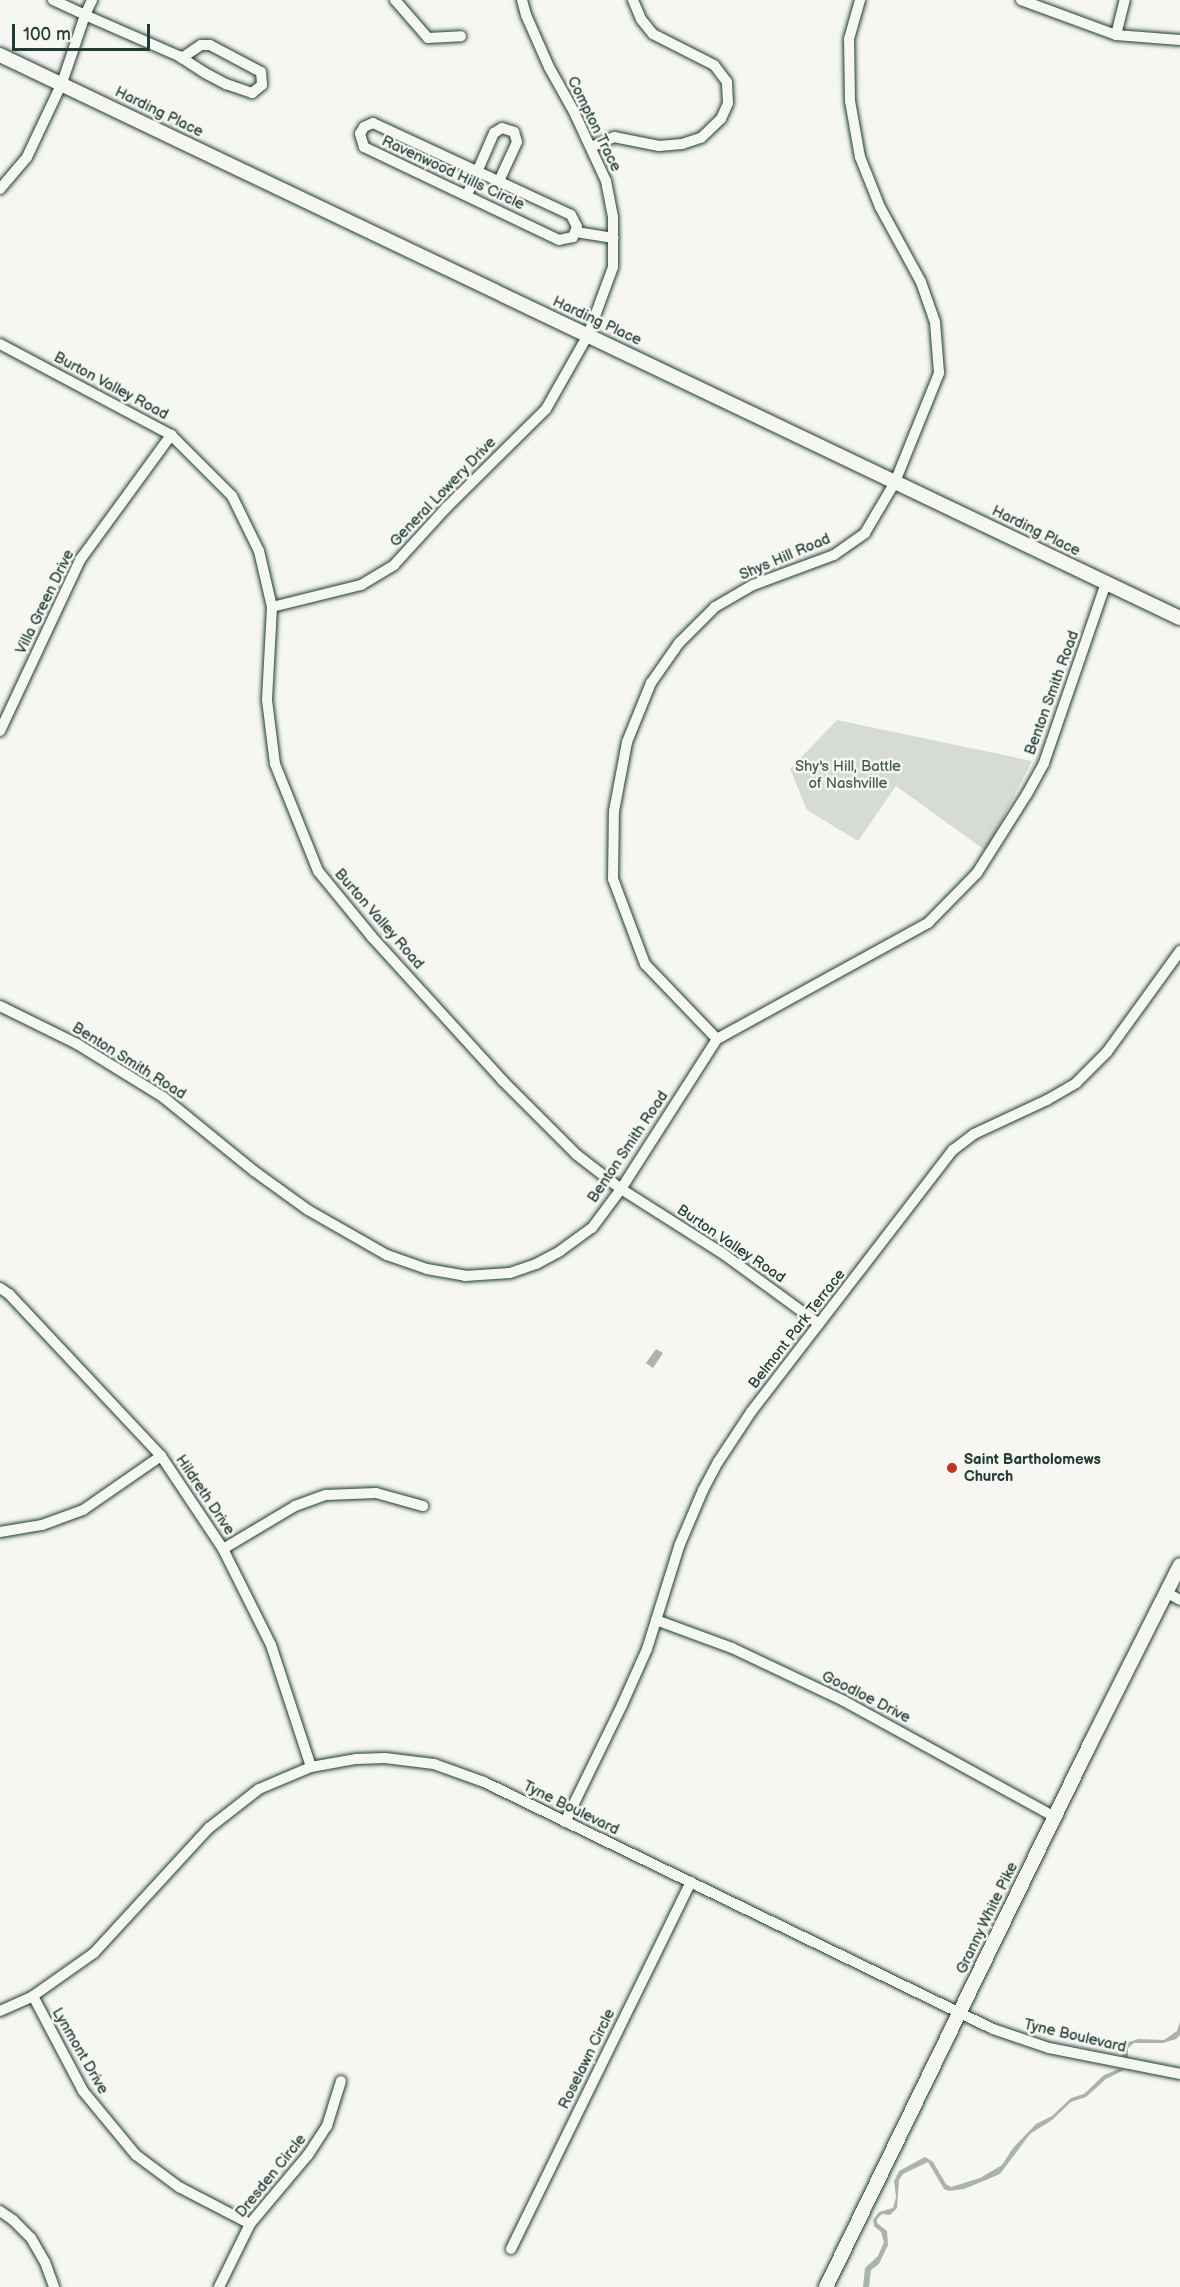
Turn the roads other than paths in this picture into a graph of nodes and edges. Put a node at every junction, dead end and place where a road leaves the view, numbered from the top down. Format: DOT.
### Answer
graph roads {
  1 [pos="53,0"];
  2 [pos="92,0"];
  3 [pos="395,0"];
  4 [pos="522,0"];
  5 [pos="633,0"];
  6 [pos="860,0"];
  7 [pos="1021,0"];
  8 [pos="1125,0"];
  9 [pos="85,15"];
  10 [pos="1116,35"];
  11 [pos="461,36"];
  12 [pos="1180,40"];
  13 [pos="0,55"];
  14 [pos="182,58"];
  15 [pos="62,83"];
  16 [pos="591,147"];
  17 [pos="477,171"];
  18 [pos="499,182"];
  19 [pos="0,189"];
  20 [pos="467,195"];
  21 [pos="576,232"];
  22 [pos="614,238"];
  23 [pos="588,335"];
  24 [pos="0,344"];
  25 [pos="171,435"];
  26 [pos="895,482"];
  27 [pos="1106,583"];
  28 [pos="272,607"];
  29 [pos="1180,618"];
  30 [pos="0,730"];
  31 [pos="1180,951"];
  32 [pos="0,1006"];
  33 [pos="717,1040"];
  34 [pos="621,1189"];
  35 [pos="0,1288"];
  36 [pos="819,1324"];
  37 [pos="161,1456"];
  38 [pos="423,1506"];
  39 [pos="0,1532"];
  40 [pos="223,1548"];
  41 [pos="1180,1565"];
  42 [pos="1166,1592"];
  43 [pos="1180,1600"];
  44 [pos="656,1620"];
  45 [pos="311,1767"];
  46 [pos="1055,1817"];
  47 [pos="565,1822"];
  48 [pos="691,1882"];
  49 [pos="33,1996"];
  50 [pos="0,2011"];
  51 [pos="958,2013"];
  52 [pos="1180,2074"];
  53 [pos="341,2081"];
  54 [pos="0,2211"];
  55 [pos="250,2223"];
  56 [pos="511,2249"];
  57 [pos="54,2287"];
  58 [pos="219,2287"];
  59 [pos="826,2287"];
  1 -- 9 [label="street"];
  2 -- 9 [label="street"];
  3 -- 11 [label="street"];
  4 -- 16 [label="street, Compton Trace"];
  5 -- 16 [label="street"];
  6 -- 26 [label="street, Shys Hill Road"];
  7 -- 10 [label="street"];
  8 -- 10 [label="street"];
  9 -- 14 [label="street"];
  9 -- 15 [label="street"];
  10 -- 12 [label="street"];
  13 -- 15 [label="main road, Harding Place"];
  14 -- 14 [label="street"];
  15 -- 19 [label="street"];
  15 -- 23 [label="main road, Harding Place"];
  16 -- 22 [label="street, Compton Trace"];
  17 -- 18 [label="street, Ravenwood Hills Circle"];
  17 -- 18 [label="street"];
  17 -- 20 [label="street"];
  17 -- 20 [label="street, Ravenwood Hills Circle"];
  18 -- 21 [label="street, Ravenwood Hills Circle"];
  20 -- 21 [label="street, Ravenwood Hills Circle"];
  21 -- 22 [label="street, Ravenwood Hills Circle"];
  22 -- 23 [label="street, Compton Trace"];
  23 -- 26 [label="main road, Harding Place"];
  23 -- 28 [label="street, General Lowery Drive"];
  24 -- 25 [label="street, Burton Valley Road"];
  25 -- 28 [label="street, Burton Valley Road"];
  25 -- 30 [label="street, Villa Green Drive"];
  26 -- 27 [label="main road, Harding Place"];
  26 -- 33 [label="street, Shys Hill Road"];
  27 -- 29 [label="main road, Harding Place"];
  27 -- 33 [label="street, Benton Smith Road"];
  28 -- 34 [label="street, Burton Valley Road"];
  31 -- 36 [label="street, Belmont Park Terrace"];
  32 -- 34 [label="street, Benton Smith Road"];
  33 -- 34 [label="street, Benton Smith Road"];
  34 -- 36 [label="street, Burton Valley Road"];
  35 -- 37 [label="street, Hildreth Drive"];
  36 -- 44 [label="street, Belmont Park Terrace"];
  37 -- 39 [label="street"];
  37 -- 40 [label="street, Hildreth Drive"];
  38 -- 40 [label="street"];
  40 -- 45 [label="street, Hildreth Drive"];
  41 -- 42 [label="main road, Granny White Pike"];
  42 -- 43 [label="street"];
  42 -- 46 [label="main road, Granny White Pike"];
  44 -- 46 [label="street, Goodloe Drive"];
  44 -- 47 [label="street, Belmont Park Terrace"];
  45 -- 47 [label="street, Tyne Boulevard"];
  45 -- 49 [label="street, Tyne Boulevard"];
  46 -- 51 [label="main road, Granny White Pike"];
  47 -- 48 [label="street, Tyne Boulevard"];
  48 -- 51 [label="street, Tyne Boulevard"];
  48 -- 56 [label="street, Roselawn Circle"];
  49 -- 50 [label="street, Tyne Boulevard"];
  49 -- 55 [label="street, Lynmont Drive"];
  51 -- 52 [label="street, Tyne Boulevard"];
  51 -- 59 [label="main road, Granny White Pike"];
  53 -- 55 [label="street, Dresden Circle"];
  54 -- 57 [label="street"];
  55 -- 58 [label="street, Dresden Circle"];
}
